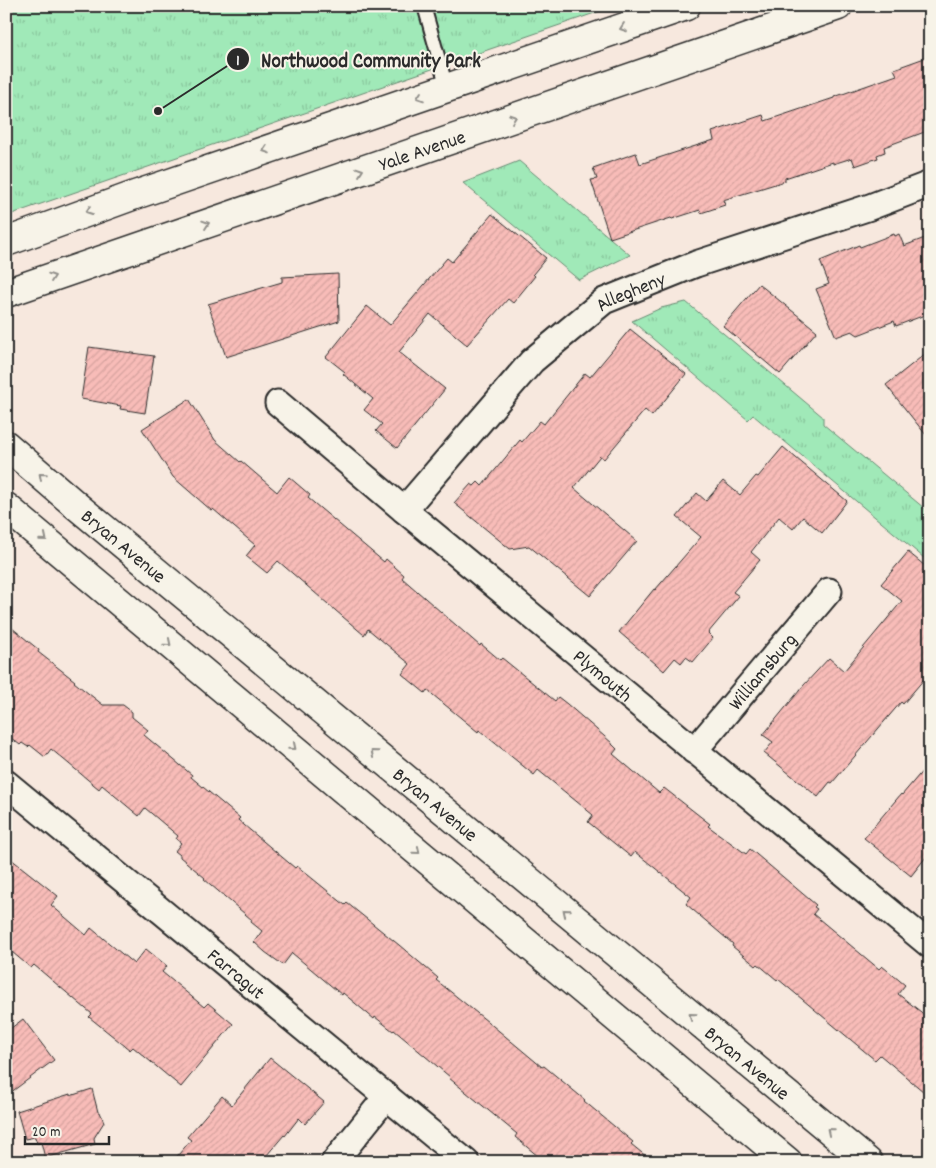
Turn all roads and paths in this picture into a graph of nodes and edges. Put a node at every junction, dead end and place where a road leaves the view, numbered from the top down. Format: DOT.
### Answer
graph roads {
  1 [pos="424,6"];
  2 [pos="686,6"];
  3 [pos="838,6"];
  4 [pos="447,88"];
  5 [pos="930,184"];
  6 [pos="6,242"];
  7 [pos="6,293"];
  8 [pos="278,403"];
  9 [pos="6,445"];
  10 [pos="6,507"];
  11 [pos="404,510"];
  12 [pos="829,591"];
  13 [pos="694,751"];
  14 [pos="6,783"];
  15 [pos="930,946"];
  16 [pos="387,1096"];
  17 [pos="334,1162"];
  18 [pos="466,1162"];
  19 [pos="788,1162"];
  20 [pos="868,1162"];
  1 -- 4 [label="lane"];
  2 -- 4 [label="main road, one-way"];
  7 -- 3 [label="main road, Yale Avenue, one-way"];
  4 -- 6 [label="main road, one-way"];
  5 -- 11 [label="street, Allegheny"];
  8 -- 11 [label="street, Plymouth"];
  20 -- 9 [label="main road, Bryan Avenue, one-way"];
  10 -- 19 [label="main road, one-way"];
  11 -- 13 [label="street, Plymouth"];
  12 -- 13 [label="street, Williamsburg"];
  13 -- 15 [label="street, Plymouth"];
  14 -- 16 [label="street, Farragut"];
  16 -- 17 [label="street"];
  16 -- 18 [label="street, Farragut"];
}
